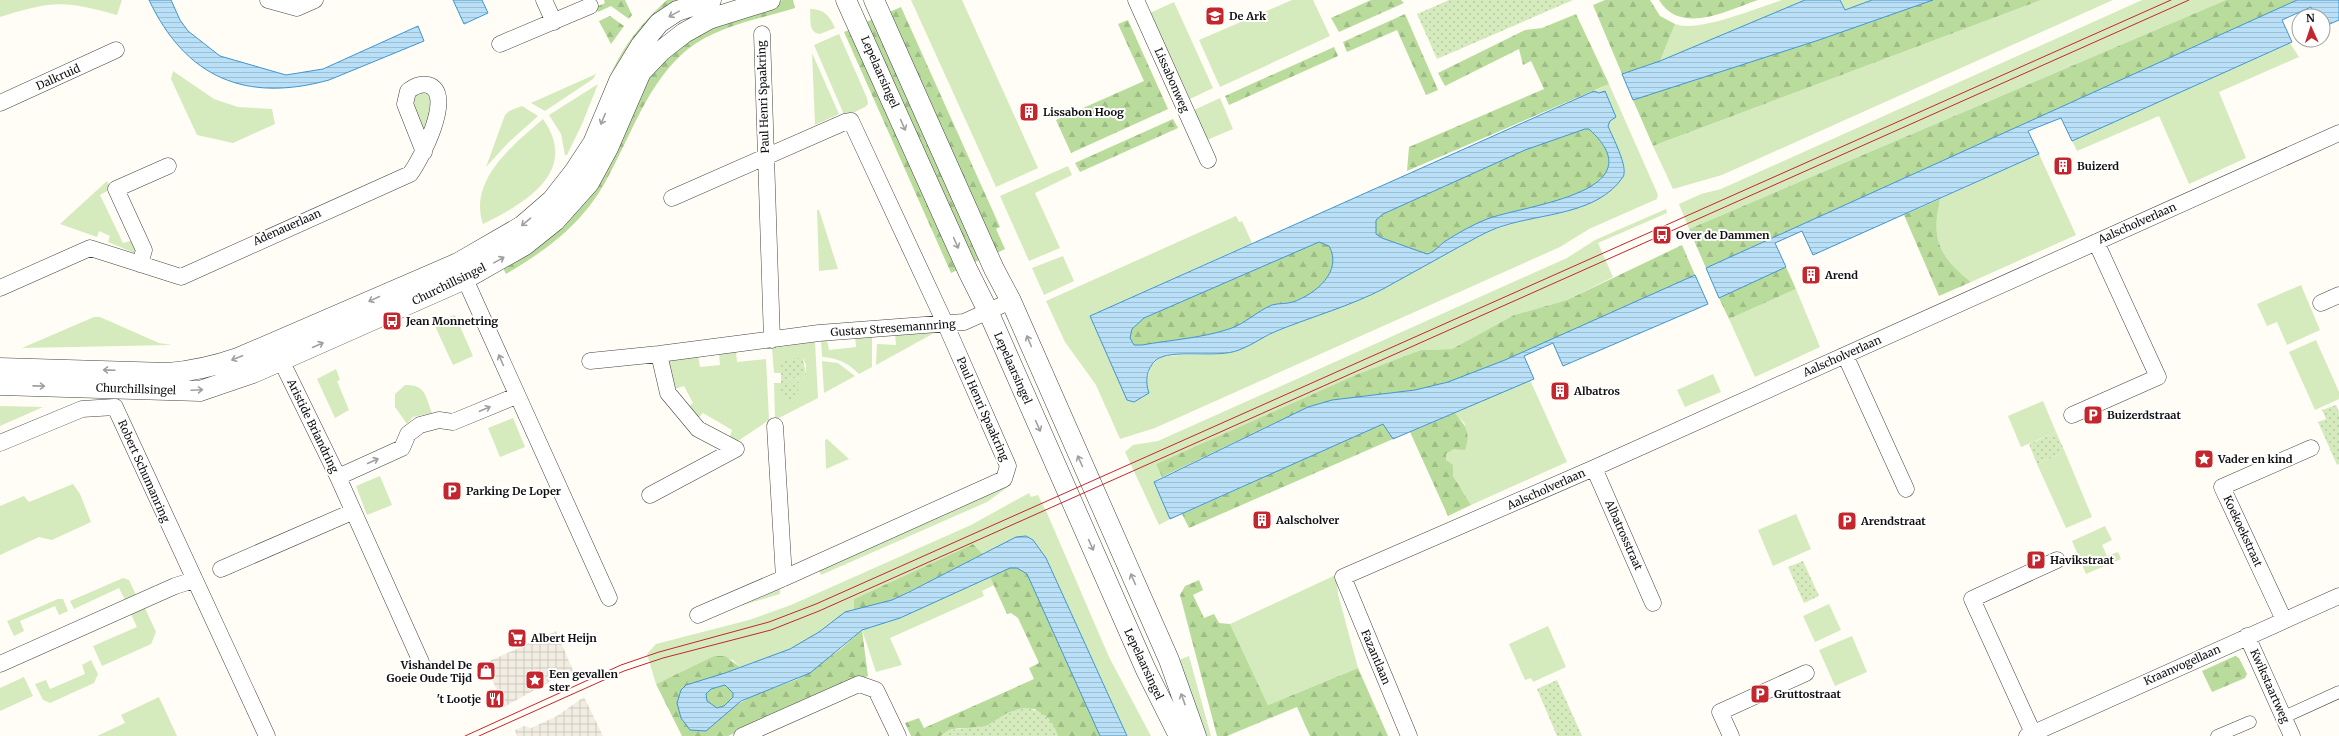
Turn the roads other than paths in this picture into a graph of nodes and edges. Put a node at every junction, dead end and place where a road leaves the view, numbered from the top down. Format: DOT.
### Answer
graph roads {
  1 [pos="268,0"];
  2 [pos="315,0"];
  3 [pos="544,0"];
  4 [pos="711,0"];
  5 [pos="770,0"];
  6 [pos="846,0"];
  7 [pos="874,0"];
  8 [pos="1136,0"];
  9 [pos="590,6"];
  10 [pos="554,22"];
  11 [pos="762,34"];
  12 [pos="500,44"];
  13 [pos="116,50"];
  14 [pos="0,103"];
  15 [pos="2339,133"];
  16 [pos="424,152"];
  17 [pos="765,159"];
  18 [pos="1208,160"];
  19 [pos="168,166"];
  20 [pos="672,198"];
  21 [pos="2096,242"];
  22 [pos="140,264"];
  23 [pos="461,271"];
  24 [pos="0,288"];
  25 [pos="2339,295"];
  26 [pos="1011,301"];
  27 [pos="2321,303"];
  28 [pos="988,311"];
  29 [pos="946,323"];
  30 [pos="772,340"];
  31 [pos="277,352"];
  32 [pos="659,354"];
  33 [pos="1845,355"];
  34 [pos="590,361"];
  35 [pos="0,368"];
  36 [pos="0,385"];
  37 [pos="516,396"];
  38 [pos="2072,415"];
  39 [pos="775,426"];
  40 [pos="0,443"];
  41 [pos="2311,448"];
  42 [pos="1594,468"];
  43 [pos="338,477"];
  44 [pos="1906,489"];
  45 [pos="650,495"];
  46 [pos="352,512"];
  47 [pos="2057,560"];
  48 [pos="221,569"];
  49 [pos="1343,577"];
  50 [pos="784,578"];
  51 [pos="194,580"];
  52 [pos="2339,596"];
  53 [pos="609,598"];
  54 [pos="1653,603"];
  55 [pos="698,615"];
  56 [pos="2284,620"];
  57 [pos="2248,636"];
  58 [pos="420,662"];
  59 [pos="0,664"];
  60 [pos="1806,673"];
  61 [pos="2339,692"];
  62 [pos="2284,717"];
  63 [pos="2250,722"];
  64 [pos="2030,735"];
  65 [pos="267,736"];
  66 [pos="742,736"];
  67 [pos="898,736"];
  68 [pos="1179,736"];
  69 [pos="1196,736"];
  70 [pos="1409,736"];
  71 [pos="1731,736"];
  72 [pos="2217,736"];
  73 [pos="2292,736"];
  1 -- 2 [label="street"];
  3 -- 10 [label="street"];
  4 -- 23 [label="street, Churchillsingel, one-way"];
  23 -- 5 [label="street, Churchillsingel, one-way"];
  6 -- 28 [label="street, Lepelaarsingel, one-way"];
  7 -- 26 [label="street, Lepelaarsingel"];
  8 -- 18 [label="street, Lissabonweg"];
  9 -- 10 [label="street"];
  10 -- 12 [label="street"];
  11 -- 17 [label="street, Paul Henri Spaakring"];
  13 -- 14 [label="street, Dalkruid"];
  15 -- 21 [label="street, Aalscholverlaan"];
  16 -- 22 [label="street, Adenauerlaan"];
  17 -- 20 [label="street, Paul Henri Spaakring"];
  17 -- 29 [label="street, Paul Henri Spaakring"];
  17 -- 30 [label="street"];
  19 -- 22 [label="street"];
  21 -- 33 [label="street, Aalscholverlaan"];
  21 -- 38 [label="street"];
  22 -- 24 [label="street, Adenauerlaan"];
  23 -- 31 [label="street, Churchillsingel"];
  37 -- 23 [label="street, one-way"];
  25 -- 27 [label="street"];
  26 -- 28 [label="street, Gustav Stresemannring"];
  69 -- 26 [label="street, Lepelaarsingel, one-way"];
  28 -- 29 [label="street, Gustav Stresemannring"];
  28 -- 68 [label="street, Lepelaarsingel, one-way"];
  29 -- 30 [label="street, Gustav Stresemannring"];
  29 -- 50 [label="street, Paul Henri Spaakring"];
  30 -- 32 [label="street, Gustav Stresemannring"];
  31 -- 35 [label="street, Churchillsingel, one-way"];
  36 -- 31 [label="street, Churchillsingel, one-way"];
  31 -- 43 [label="street, Aristide Briandring"];
  32 -- 34 [label="street, Gustav Stresemannring"];
  32 -- 45 [label="street"];
  33 -- 42 [label="street, Aalscholverlaan"];
  33 -- 44 [label="street"];
  43 -- 37 [label="street, Aristide Briandring, one-way"];
  37 -- 53 [label="street"];
  39 -- 50 [label="street"];
  40 -- 51 [label="street, Robert Schumanring"];
  41 -- 56 [label="street, Koekoekstraat"];
  42 -- 49 [label="street, Aalscholverlaan"];
  42 -- 54 [label="street, Albatrosstraat"];
  43 -- 46 [label="street"];
  46 -- 48 [label="street"];
  46 -- 58 [label="street"];
  47 -- 64 [label="street"];
  49 -- 70 [label="street, Fazantlaan"];
  50 -- 55 [label="street, Paul Henri Spaakring"];
  51 -- 59 [label="street"];
  51 -- 65 [label="street, Robert Schumanring"];
  52 -- 56 [label="street, Kraanvogellaan"];
  56 -- 57 [label="street, Kraanvogellaan"];
  57 -- 62 [label="street, Kwikstaartweg"];
  57 -- 64 [label="street, Kraanvogellaan"];
  60 -- 71 [label="street"];
  61 -- 62 [label="street"];
  62 -- 73 [label="street, Kwikstaartweg"];
  63 -- 72 [label="street"];
  66 -- 67 [label="street"];
}
